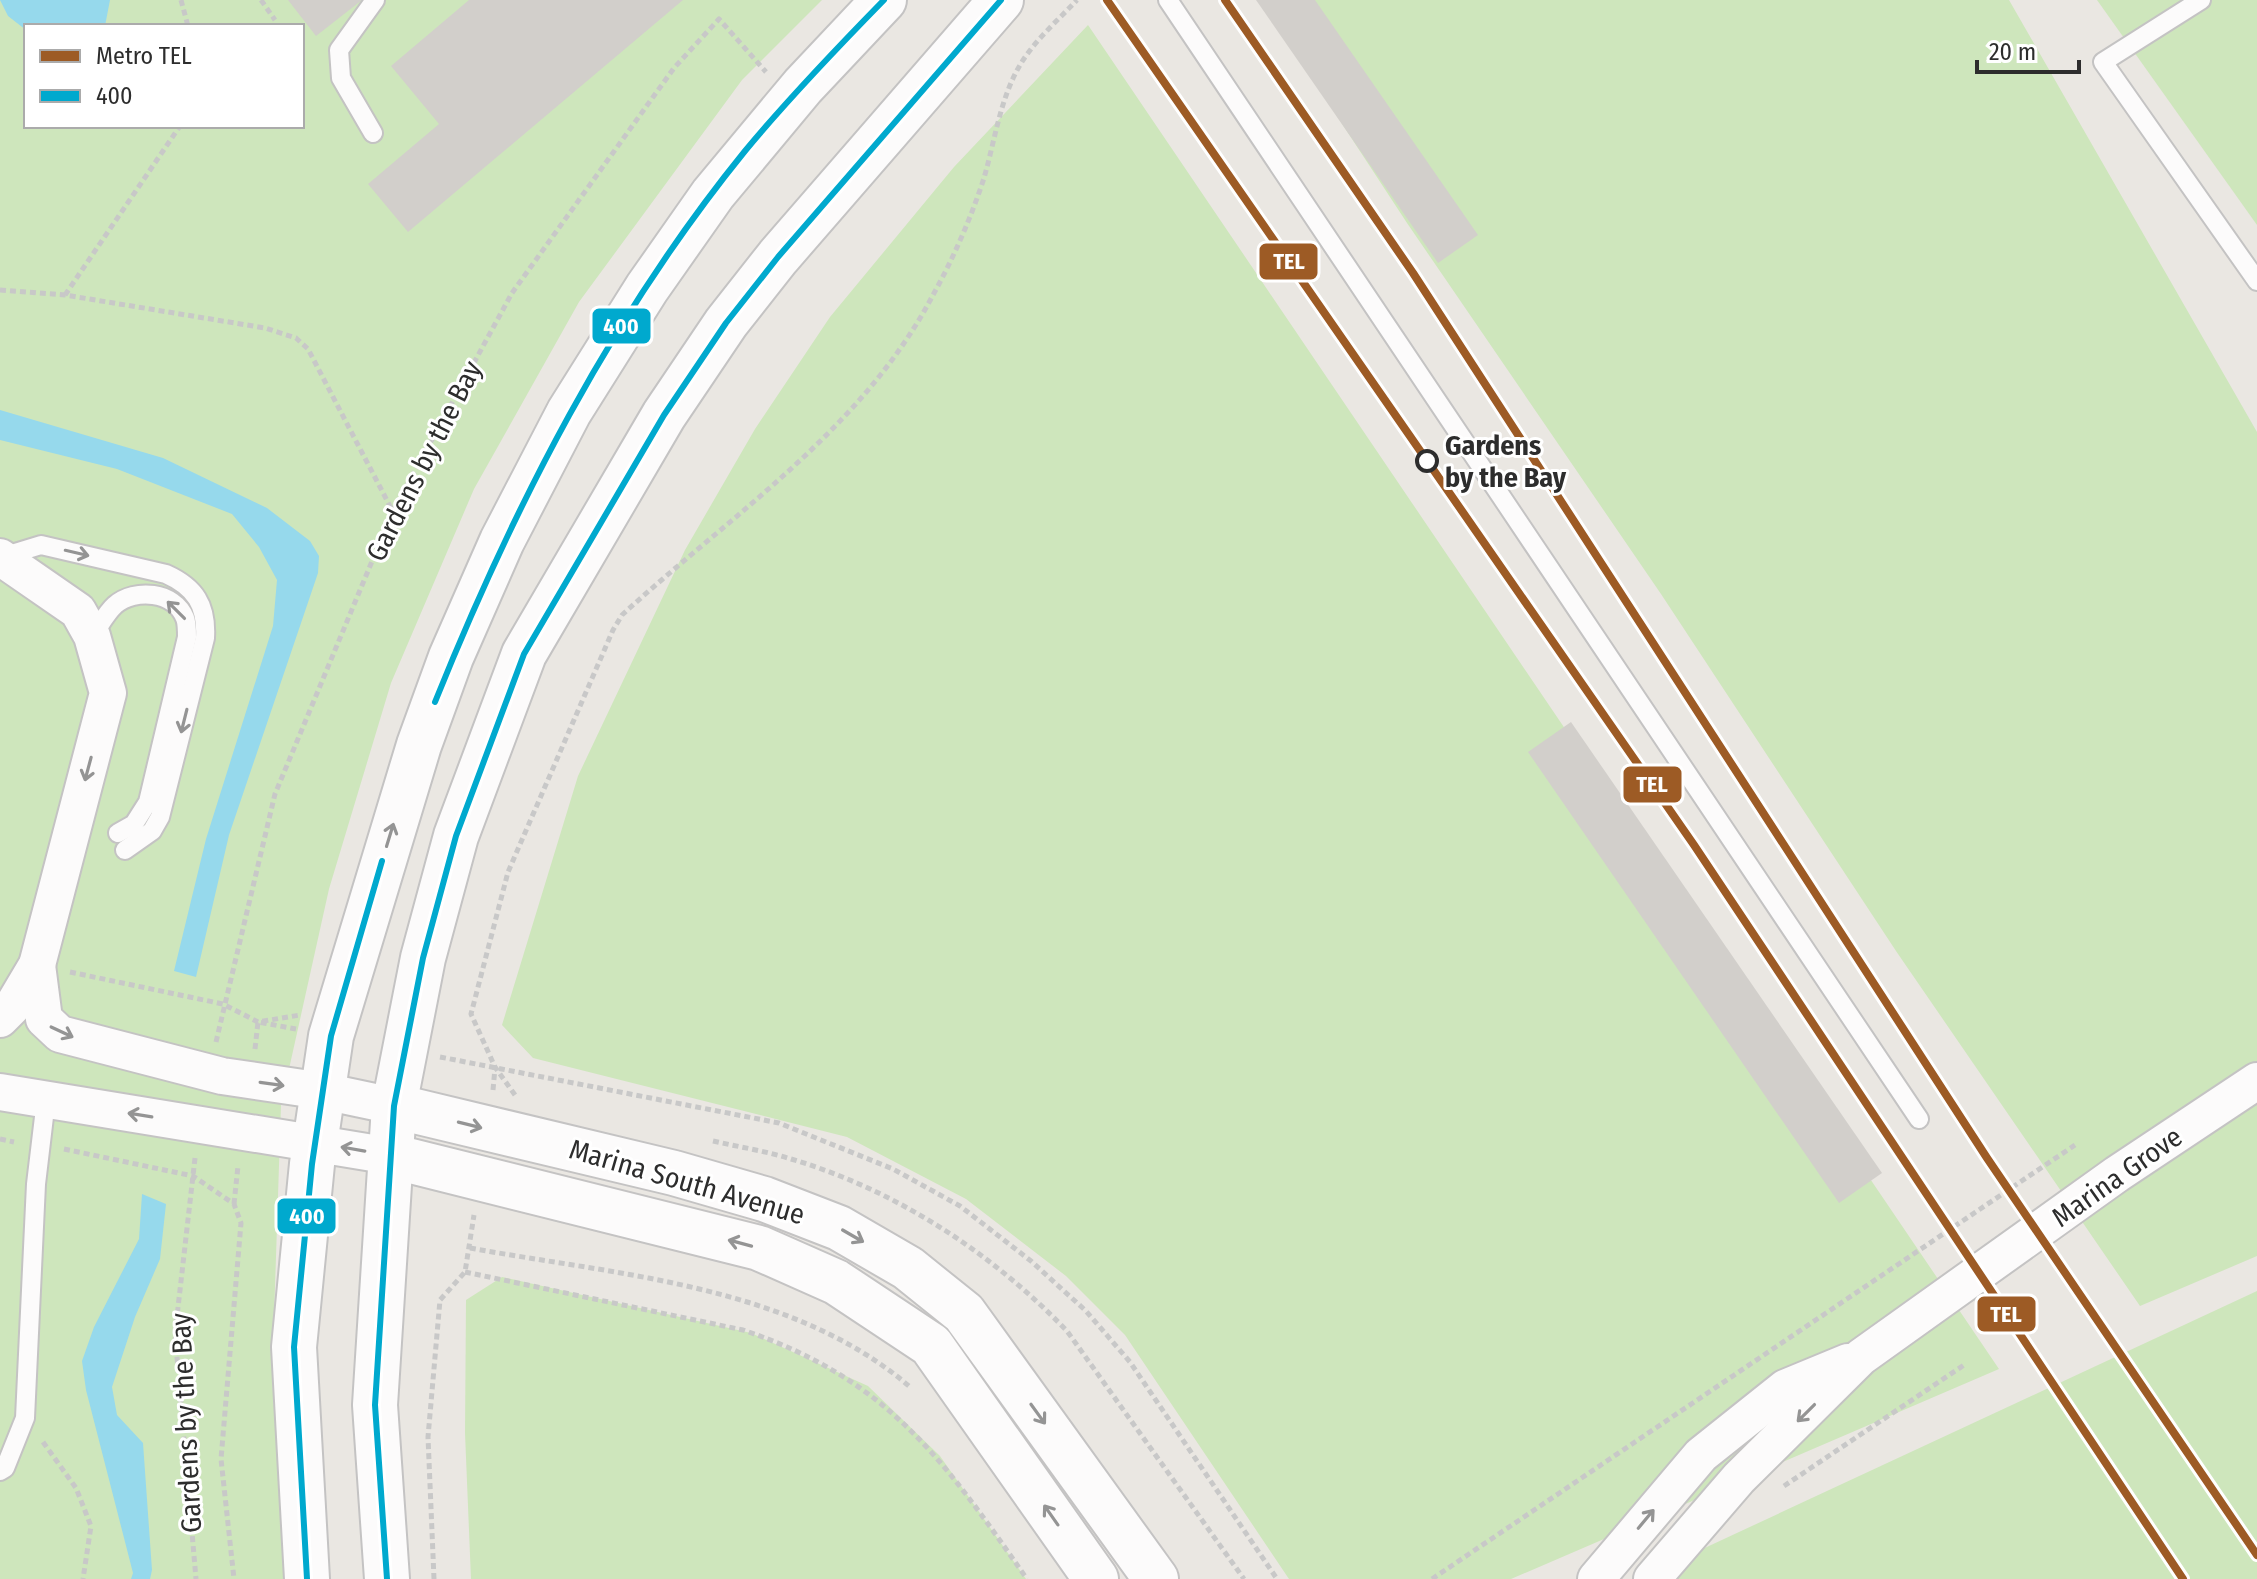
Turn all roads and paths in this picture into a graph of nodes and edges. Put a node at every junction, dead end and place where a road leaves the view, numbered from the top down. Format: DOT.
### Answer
graph roads {
  1 [pos="181,0"];
  2 [pos="261,0"];
  3 [pos="375,0"];
  4 [pos="884,0"];
  5 [pos="1001,0"];
  6 [pos="1077,0"];
  7 [pos="1168,0"];
  8 [pos="2201,0"];
  9 [pos="275,20"];
  10 [pos="187,24"];
  11 [pos="766,72"];
  12 [pos="179,128"];
  13 [pos="373,133"];
  14 [pos="2257,281"];
  15 [pos="0,290"];
  16 [pos="65,295"];
  17 [pos="393,511"];
  18 [pos="1,557"];
  19 [pos="92,636"];
  20 [pos="37,965"];
  21 [pos="223,1004"];
  22 [pos="0,1019"];
  23 [pos="495,1067"];
  24 [pos="210,1073"];
  25 [pos="2257,1081"];
  26 [pos="323,1091"];
  27 [pos="1,1093"];
  28 [pos="46,1100"];
  29 [pos="394,1106"];
  30 [pos="1919,1119"];
  31 [pos="198,1125"];
  32 [pos="0,1139"];
  33 [pos="14,1142"];
  34 [pos="315,1142"];
  35 [pos="2075,1145"];
  36 [pos="61,1148"];
  37 [pos="391,1156"];
  38 [pos="193,1176"];
  39 [pos="465,1272"];
  40 [pos="1861,1357"];
  41 [pos="1964,1365"];
  42 [pos="917,1393"];
  43 [pos="25,1418"];
  44 [pos="0,1471"];
  45 [pos="1777,1491"];
  46 [pos="83,1579"];
  47 [pos="196,1579"];
  48 [pos="234,1579"];
  49 [pos="307,1579"];
  50 [pos="387,1579"];
  51 [pos="434,1579"];
  52 [pos="1027,1579"];
  53 [pos="1096,1579"];
  54 [pos="1156,1579"];
  55 [pos="1432,1579"];
  56 [pos="1596,1579"];
  57 [pos="1652,1579"];
  1 -- 10 [label="path"];
  2 -- 9 [label="path"];
  3 -- 13 [label="lane"];
  26 -- 4 [label="main road, one-way"];
  5 -- 29 [label="main road"];
  6 -- 23 [label="path"];
  7 -- 30 [label="lane"];
  8 -- 14 [label="lane"];
  11 -- 17 [label="path, Gardens by the Bay"];
  12 -- 16 [label="path"];
  15 -- 16 [label="path"];
  16 -- 17 [label="path"];
  17 -- 21 [label="path, Gardens by the Bay"];
  18 -- 19 [label="street"];
  18 -- 19 [label="lane, one-way"];
  19 -- 20 [label="street, one-way"];
  20 -- 21 [label="path"];
  20 -- 22 [label="street"];
  20 -- 24 [label="street, one-way"];
  21 -- 24 [label="path, Gardens by the Bay"];
  24 -- 26 [label="street, one-way"];
  25 -- 40 [label="street, Marina Grove"];
  26 -- 29 [label="street"];
  26 -- 34 [label="main road"];
  27 -- 28 [label="street"];
  31 -- 28 [label="street, one-way"];
  28 -- 43 [label="lane"];
  29 -- 37 [label="main road"];
  29 -- 54 [label="main road, Marina South Avenue, one-way"];
  31 -- 34 [label="street"];
  31 -- 38 [label="path, Gardens by the Bay"];
  32 -- 33 [label="path"];
  37 -- 34 [label="street, one-way"];
  34 -- 49 [label="main road"];
  35 -- 55 [label="path"];
  36 -- 38 [label="path"];
  37 -- 50 [label="main road"];
  53 -- 37 [label="main road, Marina South Avenue, one-way"];
  38 -- 47 [label="path, Gardens by the Bay"];
  38 -- 48 [label="path"];
  39 -- 42 [label="path"];
  39 -- 51 [label="path"];
  39 -- 52 [label="path"];
  56 -- 40 [label="street, Marina Grove, one-way"];
  40 -- 57 [label="street, Marina Grove, one-way"];
  41 -- 45 [label="path"];
  43 -- 44 [label="lane"];
  43 -- 46 [label="path"];
}
